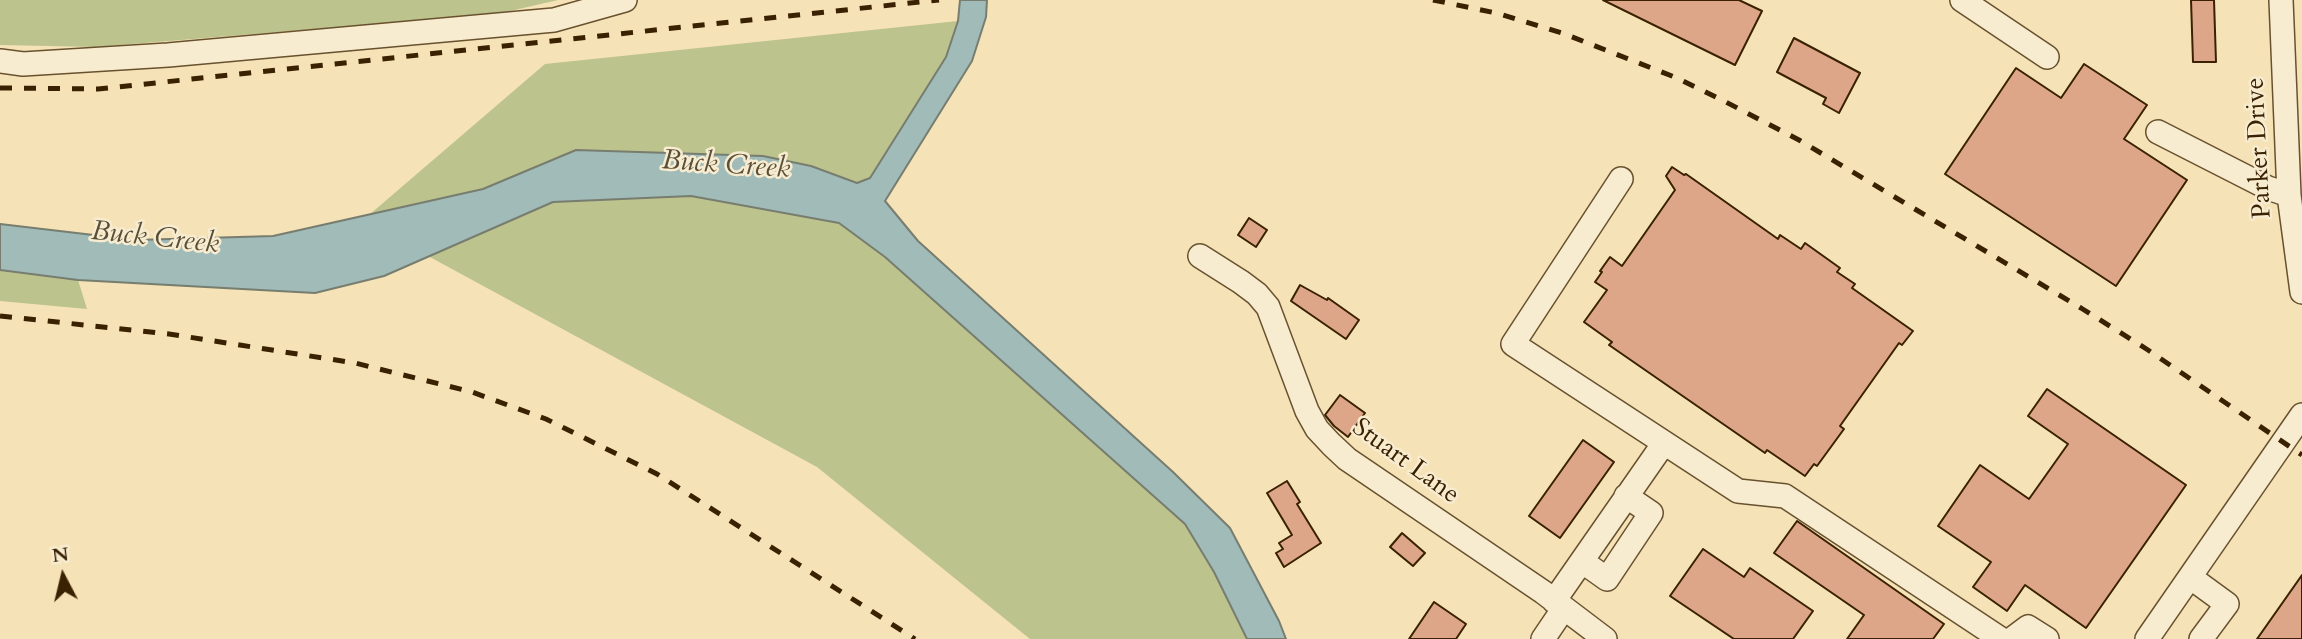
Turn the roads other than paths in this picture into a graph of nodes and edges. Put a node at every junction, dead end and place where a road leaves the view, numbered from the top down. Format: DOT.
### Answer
graph roads {
  1 [pos="625,0"];
  2 [pos="1962,0"];
  3 [pos="2281,0"];
  4 [pos="2047,57"];
  5 [pos="0,61"];
  6 [pos="2158,132"];
  7 [pos="1621,180"];
  8 [pos="2289,195"];
  9 [pos="1200,256"];
  10 [pos="2302,292"];
  11 [pos="2302,415"];
  12 [pos="1664,443"];
  13 [pos="2190,577"];
  14 [pos="1559,604"];
  15 [pos="1543,639"];
  16 [pos="1605,639"];
  17 [pos="2001,639"];
  18 [pos="2012,639"];
  19 [pos="2047,639"];
  20 [pos="2147,639"];
  21 [pos="2201,639"];
  1 -- 5 [label="street"];
  2 -- 4 [label="street"];
  3 -- 8 [label="street, Parker Drive"];
  6 -- 8 [label="street"];
  7 -- 12 [label="street"];
  8 -- 10 [label="street, Parker Drive"];
  9 -- 14 [label="street, Stuart Lane"];
  11 -- 13 [label="street"];
  12 -- 14 [label="street"];
  12 -- 17 [label="street"];
  13 -- 20 [label="street"];
  13 -- 21 [label="street"];
  14 -- 15 [label="street"];
  14 -- 16 [label="street, Stuart Lane"];
  18 -- 19 [label="street"];
}
